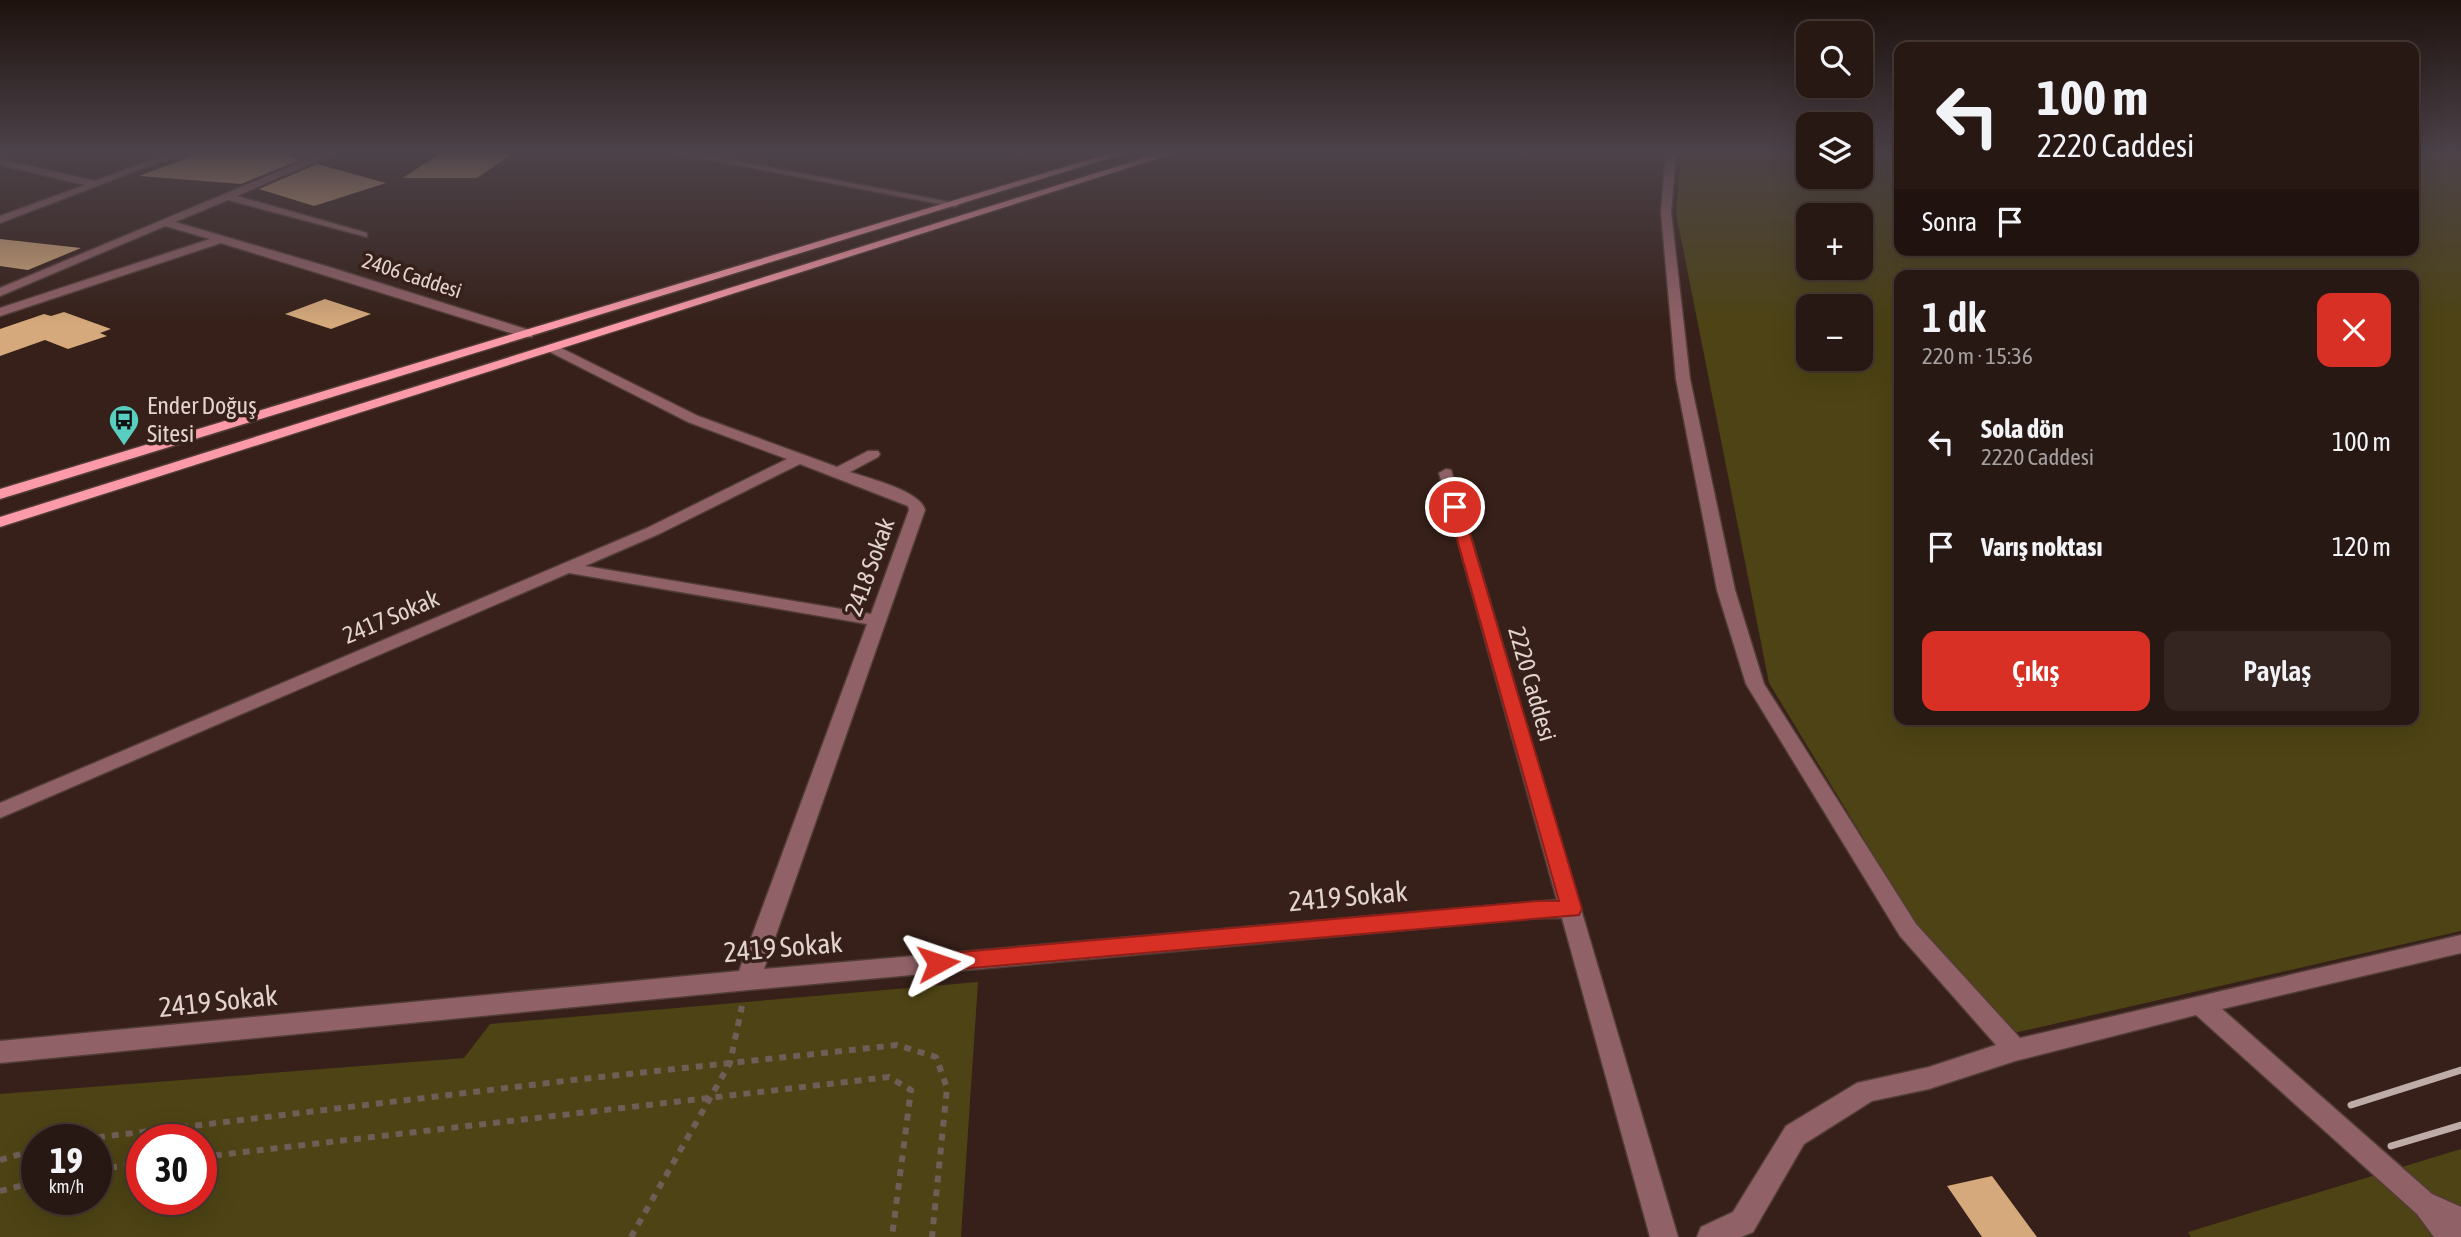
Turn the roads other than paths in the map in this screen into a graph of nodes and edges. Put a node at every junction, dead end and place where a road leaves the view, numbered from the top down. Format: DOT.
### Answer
graph roads {
  1 [pos="27,210"];
  2 [pos="192,210"];
  3 [pos="274,210"];
  4 [pos="936,210"];
  5 [pos="991,210"];
  6 [pos="1665,210"];
  7 [pos="0,220"];
  8 [pos="162,222"];
  9 [pos="363,235"];
  10 [pos="221,239"];
  11 [pos="0,292"];
  12 [pos="0,312"];
  13 [pos="528,334"];
  14 [pos="553,348"];
  15 [pos="873,454"];
  16 [pos="798,459"];
  17 [pos="836,473"];
  18 [pos="1446,473"];
  19 [pos="0,494"];
  20 [pos="0,522"];
  21 [pos="566,568"];
  22 [pos="876,620"];
  23 [pos="0,811"];
  24 [pos="1572,909"];
  25 [pos="2461,944"];
  26 [pos="748,980"];
  27 [pos="2200,1004"];
  28 [pos="2015,1050"];
  29 [pos="0,1052"];
  30 [pos="2422,1203"];
  31 [pos="2461,1221"];
  32 [pos="1664,1237"];
  33 [pos="1710,1237"];
  34 [pos="2453,1237"];
  1 -- 7 [label="street"];
  2 -- 8 [label="street"];
  3 -- 9 [label="street"];
  4 -- 13 [label="main road"];
  5 -- 14 [label="main road"];
  6 -- 28 [label="street"];
  8 -- 10 [label="street, 2406 Caddesi"];
  8 -- 11 [label="street"];
  10 -- 12 [label="street"];
  10 -- 13 [label="street, 2406 Caddesi"];
  13 -- 14 [label="main road"];
  13 -- 19 [label="main road"];
  14 -- 16 [label="street, 2418 Sokak"];
  14 -- 20 [label="main road"];
  15 -- 17 [label="street"];
  16 -- 17 [label="street, 2418 Sokak"];
  16 -- 21 [label="street, 2417 Sokak"];
  17 -- 22 [label="street, 2418 Sokak"];
  18 -- 24 [label="street, 2220 Caddesi"];
  21 -- 22 [label="street"];
  21 -- 23 [label="street, 2417 Sokak"];
  22 -- 26 [label="street, 2418 Sokak"];
  24 -- 26 [label="street, 2419 Sokak"];
  24 -- 32 [label="street, 2220 Caddesi"];
  25 -- 27 [label="street"];
  26 -- 29 [label="street, 2419 Sokak"];
  27 -- 28 [label="street"];
  27 -- 30 [label="street"];
  28 -- 33 [label="street"];
  30 -- 31 [label="street"];
  30 -- 34 [label="street"];
}
